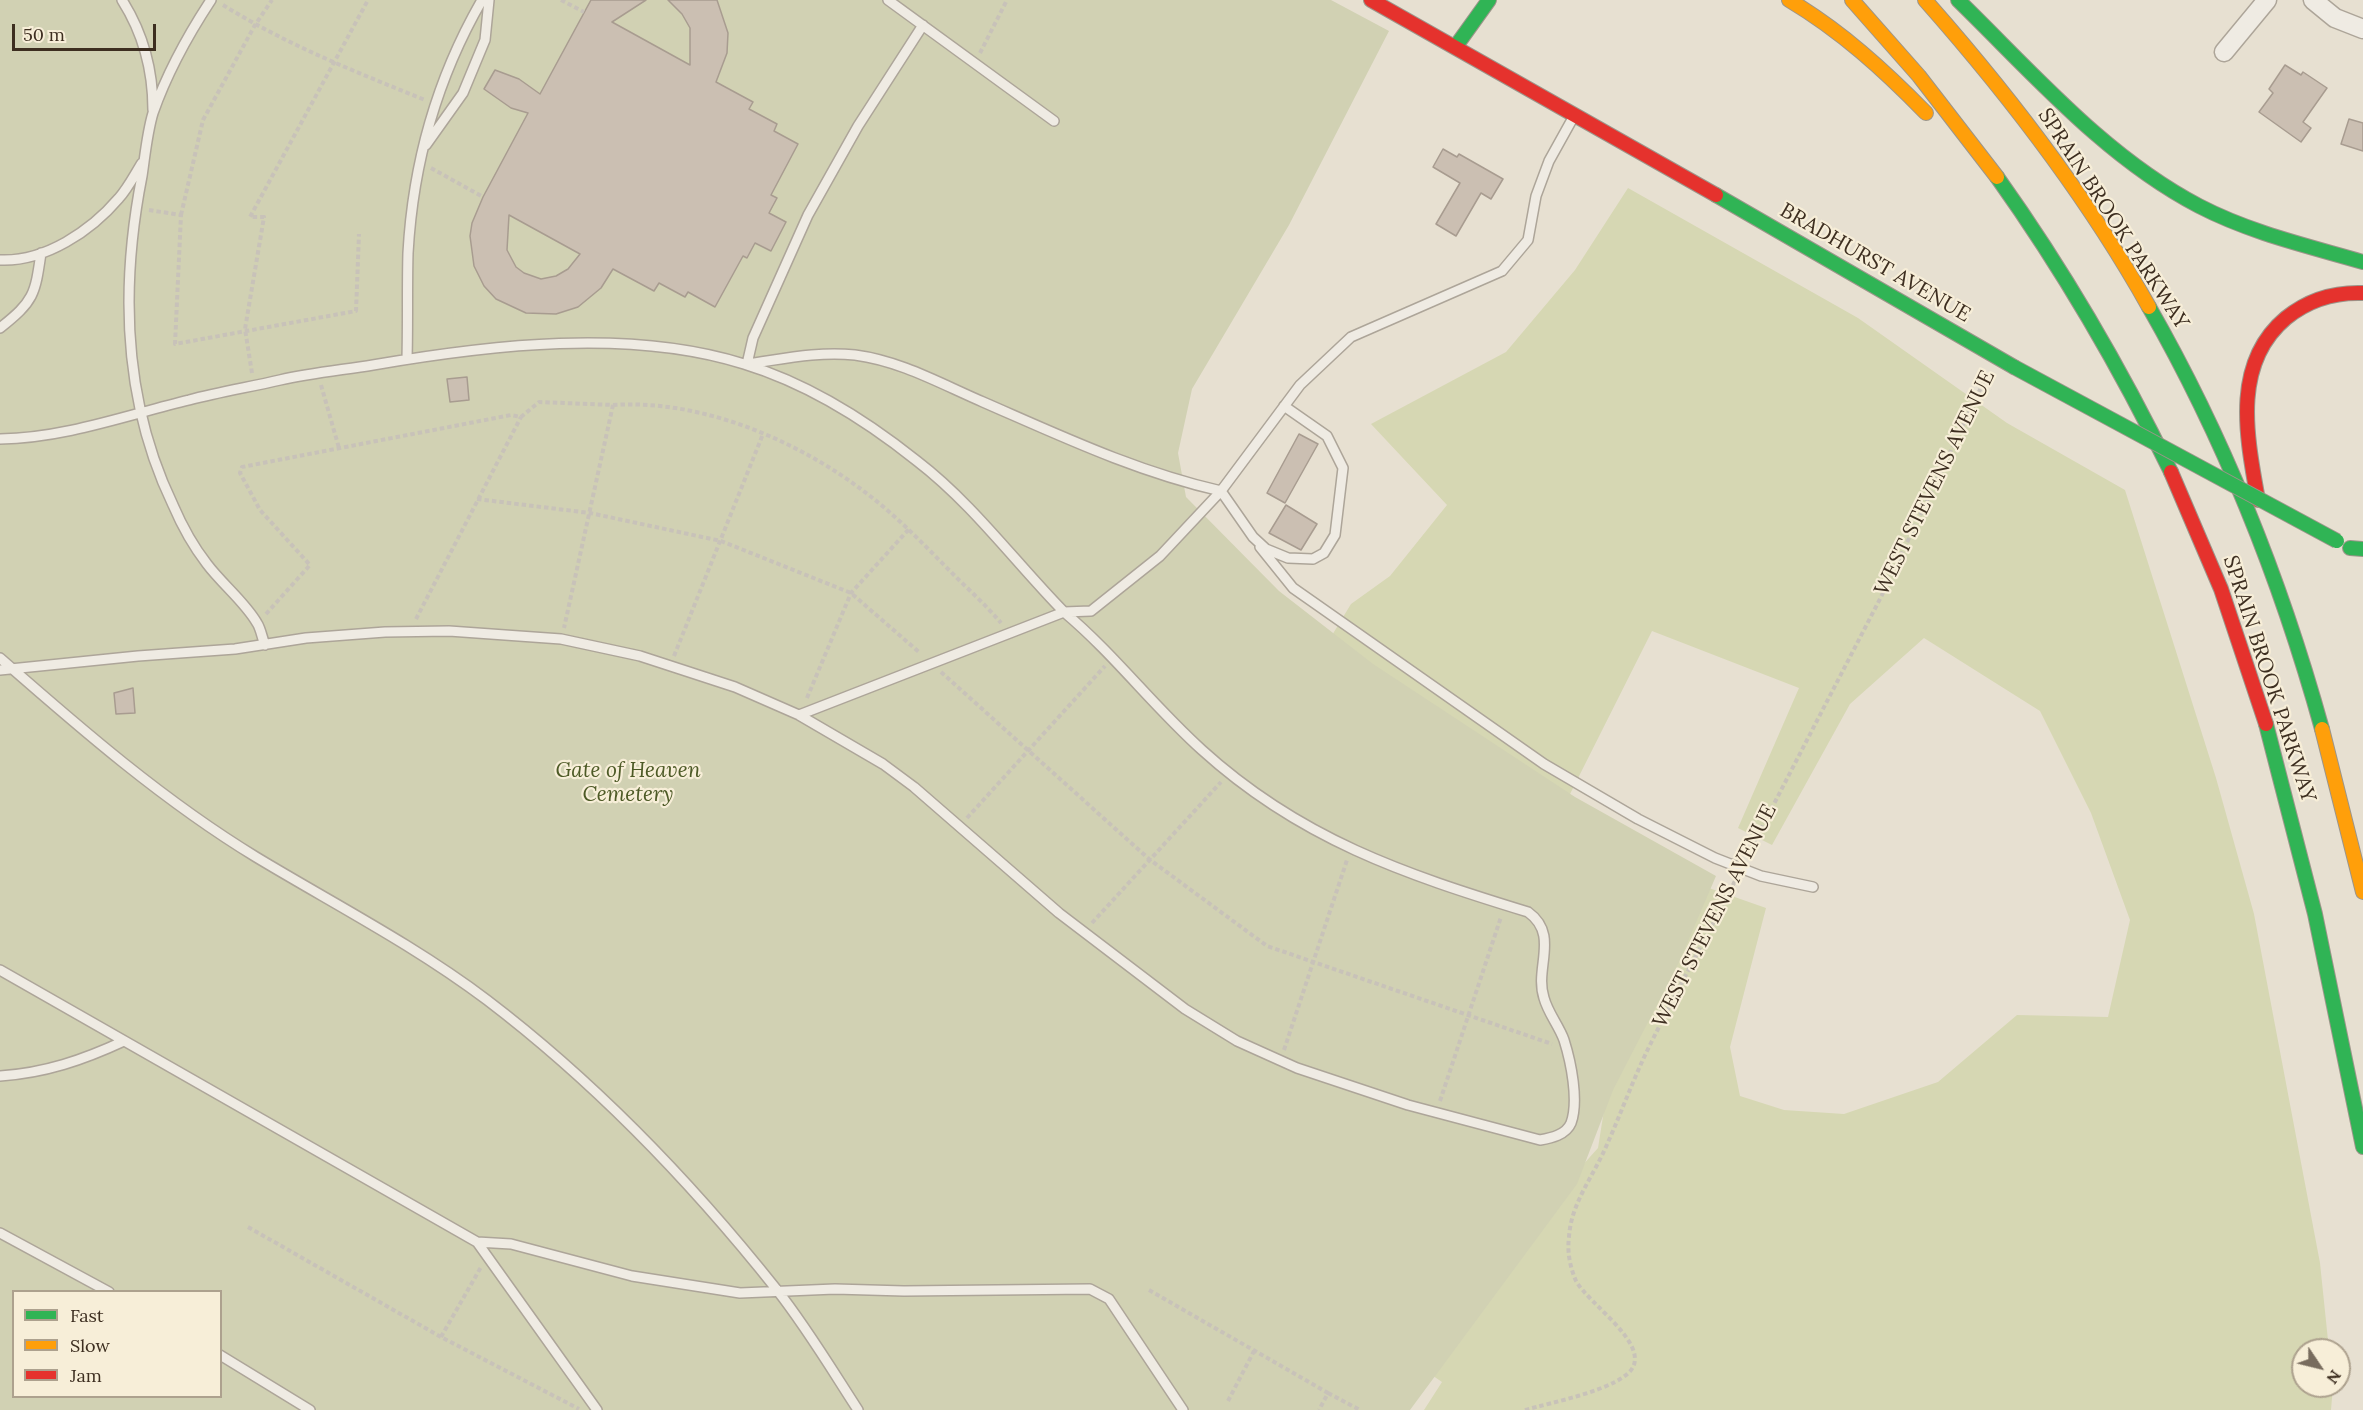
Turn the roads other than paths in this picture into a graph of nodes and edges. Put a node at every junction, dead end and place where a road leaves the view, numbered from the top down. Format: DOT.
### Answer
graph roads {
  1 [pos="122,0"];
  2 [pos="213,0"];
  3 [pos="482,0"];
  4 [pos="489,0"];
  5 [pos="888,0"];
  6 [pos="1371,0"];
  7 [pos="1489,0"];
  8 [pos="1789,0"];
  9 [pos="1852,0"];
  10 [pos="1925,0"];
  11 [pos="1958,0"];
  12 [pos="2267,0"];
  13 [pos="2313,0"];
  14 [pos="923,25"];
  15 [pos="2363,29"];
  16 [pos="1456,46"];
  17 [pos="2224,52"];
  18 [pos="153,115"];
  19 [pos="1574,115"];
  20 [pos="1054,122"];
  21 [pos="423,150"];
  22 [pos="145,157"];
  23 [pos="2030,218"];
  24 [pos="41,253"];
  25 [pos="0,261"];
  26 [pos="2363,262"];
  27 [pos="2363,293"];
  28 [pos="0,328"];
  29 [pos="407,358"];
  30 [pos="747,364"];
  31 [pos="1284,406"];
  32 [pos="140,413"];
  33 [pos="0,439"];
  34 [pos="1221,491"];
  35 [pos="1253,537"];
  36 [pos="2359,551"];
  37 [pos="2267,558"];
  38 [pos="1064,612"];
  39 [pos="264,645"];
  40 [pos="0,658"];
  41 [pos="0,670"];
  42 [pos="13,670"];
  43 [pos="799,715"];
  44 [pos="1813,887"];
  45 [pos="2363,892"];
  46 [pos="0,970"];
  47 [pos="124,1041"];
  48 [pos="0,1076"];
  49 [pos="2363,1147"];
  50 [pos="0,1233"];
  51 [pos="477,1242"];
  52 [pos="106,1290"];
  53 [pos="777,1291"];
  54 [pos="222,1356"];
  55 [pos="310,1410"];
  56 [pos="597,1410"];
  57 [pos="858,1410"];
  58 [pos="1184,1410"];
  1 -- 18 [label="lane"];
  2 -- 18 [label="lane"];
  3 -- 21 [label="lane"];
  4 -- 21 [label="lane"];
  5 -- 14 [label="lane"];
  6 -- 16 [label="main road, BRADHURST AVENUE"];
  7 -- 16 [label="main road"];
  8 -- 23 [label="main road"];
  9 -- 23 [label="main road, SPRAIN BROOK PARKWAY"];
  10 -- 37 [label="main road, SPRAIN BROOK PARKWAY"];
  11 -- 26 [label="main road"];
  12 -- 17 [label="street"];
  13 -- 15 [label="street"];
  14 -- 20 [label="lane"];
  14 -- 30 [label="lane"];
  16 -- 19 [label="main road, BRADHURST AVENUE"];
  18 -- 22 [label="lane"];
  19 -- 31 [label="lane"];
  19 -- 36 [label="main road, BRADHURST AVENUE, bridge"];
  21 -- 29 [label="lane"];
  22 -- 24 [label="lane"];
  22 -- 32 [label="lane"];
  23 -- 49 [label="main road, SPRAIN BROOK PARKWAY"];
  24 -- 25 [label="lane"];
  24 -- 28 [label="lane"];
  27 -- 37 [label="main road"];
  29 -- 30 [label="lane"];
  29 -- 32 [label="lane"];
  30 -- 34 [label="lane"];
  30 -- 38 [label="lane"];
  31 -- 34 [label="lane"];
  31 -- 35 [label="lane"];
  32 -- 33 [label="lane"];
  32 -- 39 [label="lane"];
  34 -- 35 [label="lane"];
  34 -- 38 [label="lane"];
  35 -- 44 [label="lane"];
  37 -- 45 [label="main road, SPRAIN BROOK PARKWAY"];
  38 -- 43 [label="lane"];
  38 -- 43 [label="lane"];
  39 -- 42 [label="lane"];
  39 -- 43 [label="lane"];
  40 -- 42 [label="lane"];
  41 -- 42 [label="lane"];
  42 -- 53 [label="lane"];
  46 -- 47 [label="lane"];
  47 -- 48 [label="lane"];
  47 -- 51 [label="lane"];
  50 -- 52 [label="lane"];
  51 -- 53 [label="lane"];
  51 -- 56 [label="lane"];
  53 -- 57 [label="lane"];
  53 -- 58 [label="lane"];
  54 -- 55 [label="lane"];
}
